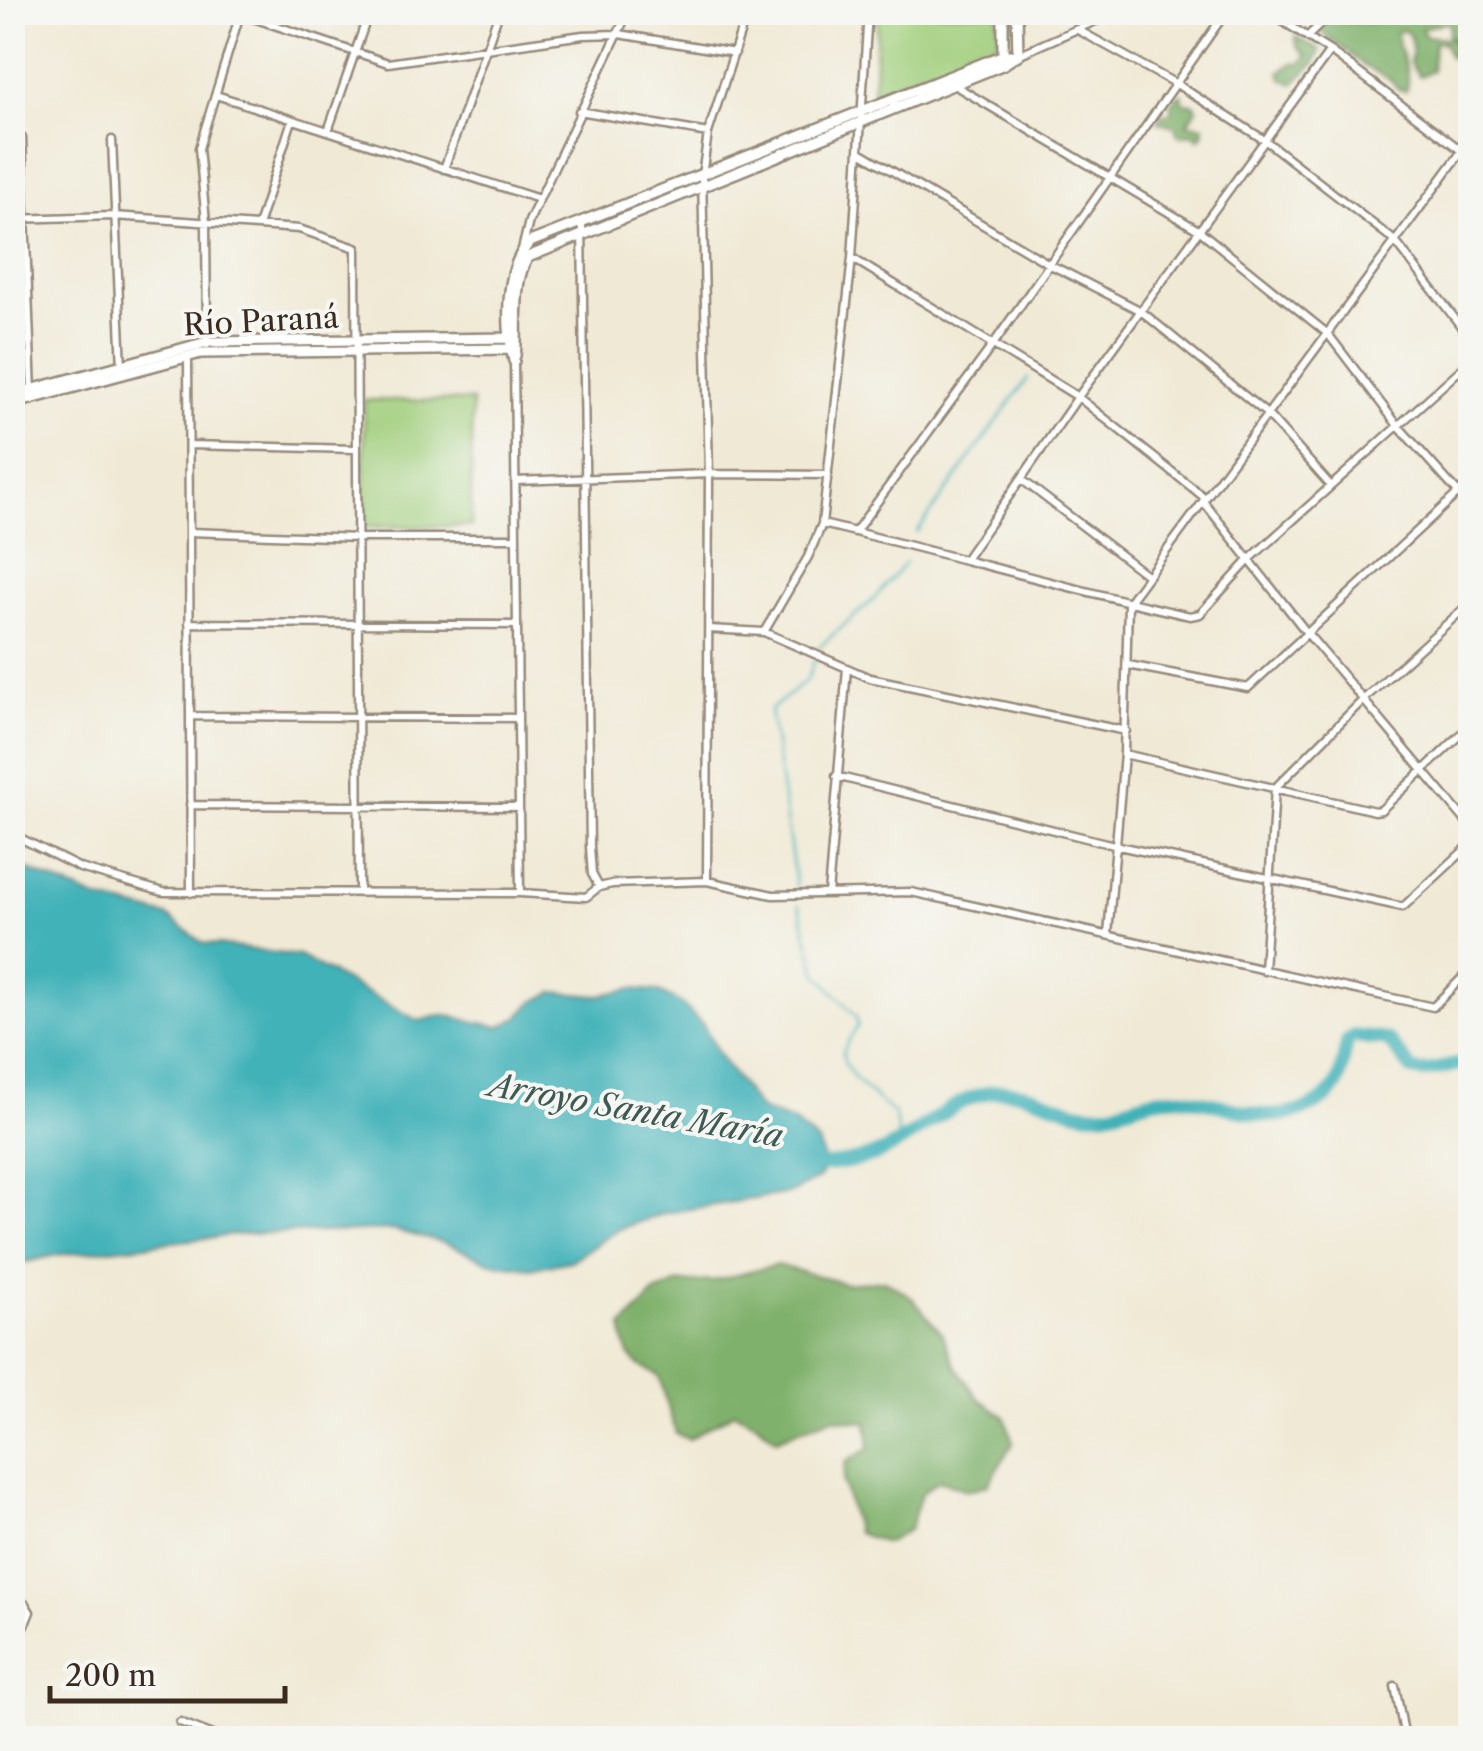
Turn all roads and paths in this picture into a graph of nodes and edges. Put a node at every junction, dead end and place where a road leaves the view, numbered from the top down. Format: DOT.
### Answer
graph roads {
  1 [pos="369,12"];
  2 [pos="498,12"];
  3 [pos="628,12"];
  4 [pos="747,12"];
  5 [pos="868,12"];
  6 [pos="1003,12"];
  7 [pos="1017,12"];
  8 [pos="1116,12"];
  9 [pos="1226,12"];
  10 [pos="1268,12"];
  11 [pos="1395,12"];
  12 [pos="241,13"];
  13 [pos="1328,15"];
  14 [pos="1078,30"];
  15 [pos="619,34"];
  16 [pos="1307,37"];
  17 [pos="488,48"];
  18 [pos="1330,51"];
  19 [pos="735,54"];
  20 [pos="1018,54"];
  21 [pos="356,55"];
  22 [pos="1003,60"];
  23 [pos="950,82"];
  24 [pos="1178,85"];
  25 [pos="216,94"];
  26 [pos="579,111"];
  27 [pos="862,112"];
  28 [pos="292,120"];
  29 [pos="862,124"];
  30 [pos="1470,126"];
  31 [pos="328,131"];
  32 [pos="708,133"];
  33 [pos="22,138"];
  34 [pos="112,140"];
  35 [pos="1266,142"];
  36 [pos="1462,151"];
  37 [pos="860,152"];
  38 [pos="1470,162"];
  39 [pos="444,169"];
  40 [pos="1110,178"];
  41 [pos="702,182"];
  42 [pos="539,199"];
  43 [pos="114,216"];
  44 [pos="12,219"];
  45 [pos="24,220"];
  46 [pos="206,222"];
  47 [pos="582,222"];
  48 [pos="258,226"];
  49 [pos="1200,231"];
  50 [pos="583,235"];
  51 [pos="1395,240"];
  52 [pos="522,250"];
  53 [pos="852,258"];
  54 [pos="1049,264"];
  55 [pos="1141,311"];
  56 [pos="1328,334"];
  57 [pos="1470,338"];
  58 [pos="12,340"];
  59 [pos="28,341"];
  60 [pos="513,344"];
  61 [pos="992,346"];
  62 [pos="357,347"];
  63 [pos="207,348"];
  64 [pos="188,350"];
  65 [pos="1470,361"];
  66 [pos="514,362"];
  67 [pos="122,369"];
  68 [pos="32,394"];
  69 [pos="12,395"];
  70 [pos="1078,397"];
  71 [pos="12,404"];
  72 [pos="1268,414"];
  73 [pos="1399,427"];
  74 [pos="189,445"];
  75 [pos="355,449"];
  76 [pos="708,474"];
  77 [pos="828,475"];
  78 [pos="1021,479"];
  79 [pos="586,481"];
  80 [pos="515,482"];
  81 [pos="1470,482"];
  82 [pos="1331,486"];
  83 [pos="1458,493"];
  84 [pos="1204,500"];
  85 [pos="1470,506"];
  86 [pos="822,524"];
  87 [pos="189,532"];
  88 [pos="855,532"];
  89 [pos="359,538"];
  90 [pos="516,538"];
  91 [pos="966,558"];
  92 [pos="1251,558"];
  93 [pos="1148,576"];
  94 [pos="1470,602"];
  95 [pos="1128,603"];
  96 [pos="189,624"];
  97 [pos="516,625"];
  98 [pos="359,626"];
  99 [pos="709,629"];
  100 [pos="764,632"];
  101 [pos="1308,633"];
  102 [pos="1128,665"];
  103 [pos="847,668"];
  104 [pos="1364,699"];
  105 [pos="190,716"];
  106 [pos="360,716"];
  107 [pos="518,718"];
  108 [pos="1470,726"];
  109 [pos="1126,731"];
  110 [pos="1124,754"];
  111 [pos="1422,772"];
  112 [pos="836,776"];
  113 [pos="1274,788"];
  114 [pos="190,805"];
  115 [pos="360,805"];
  116 [pos="519,806"];
  117 [pos="1470,826"];
  118 [pos="12,834"];
  119 [pos="1114,845"];
  120 [pos="1470,845"];
  121 [pos="1271,880"];
  122 [pos="707,881"];
  123 [pos="598,887"];
  124 [pos="191,892"];
  125 [pos="359,893"];
  126 [pos="520,893"];
  127 [pos="828,894"];
  128 [pos="1108,934"];
  129 [pos="1264,970"];
  130 [pos="1470,970"];
  131 [pos="12,1604"];
  132 [pos="12,1655"];
  133 [pos="1396,1686"];
  134 [pos="180,1722"];
  135 [pos="221,1738"];
  136 [pos="1406,1738"];
  1 -- 21 [label="street"];
  2 -- 17 [label="street"];
  3 -- 15 [label="street"];
  4 -- 19 [label="street"];
  5 -- 27 [label="street"];
  6 -- 22 [label="street"];
  7 -- 20 [label="street"];
  8 -- 14 [label="street"];
  9 -- 24 [label="street"];
  10 -- 16 [label="street"];
  11 -- 13 [label="street"];
  12 -- 21 [label="street"];
  12 -- 25 [label="street"];
  13 -- 16 [label="street"];
  14 -- 20 [label="street"];
  14 -- 24 [label="street"];
  15 -- 17 [label="street"];
  15 -- 19 [label="street"];
  15 -- 26 [label="street"];
  16 -- 18 [label="street"];
  17 -- 21 [label="street"];
  17 -- 39 [label="street"];
  18 -- 35 [label="street"];
  18 -- 36 [label="street"];
  19 -- 32 [label="street"];
  20 -- 22 [label="street"];
  21 -- 31 [label="street"];
  22 -- 23 [label="street"];
  23 -- 27 [label="street"];
  23 -- 29 [label="street"];
  23 -- 40 [label="street"];
  24 -- 35 [label="street"];
  24 -- 40 [label="street"];
  25 -- 28 [label="street"];
  25 -- 46 [label="street"];
  26 -- 32 [label="street"];
  26 -- 42 [label="street"];
  27 -- 29 [label="street"];
  27 -- 41 [label="street"];
  28 -- 31 [label="street"];
  28 -- 48 [label="street"];
  29 -- 37 [label="street"];
  29 -- 41 [label="street"];
  30 -- 36 [label="street"];
  31 -- 39 [label="street"];
  32 -- 41 [label="street"];
  33 -- 45 [label="street"];
  34 -- 43 [label="street"];
  35 -- 49 [label="street"];
  35 -- 51 [label="street"];
  36 -- 38 [label="street"];
  36 -- 51 [label="street"];
  37 -- 53 [label="street"];
  37 -- 54 [label="street"];
  39 -- 42 [label="street"];
  40 -- 49 [label="street"];
  40 -- 54 [label="street"];
  41 -- 47 [label="street"];
  41 -- 50 [label="street"];
  41 -- 76 [label="street"];
  42 -- 52 [label="street"];
  43 -- 45 [label="street"];
  43 -- 46 [label="street"];
  43 -- 67 [label="street"];
  44 -- 45 [label="street"];
  45 -- 59 [label="street"];
  46 -- 48 [label="street"];
  46 -- 63 [label="street"];
  47 -- 50 [label="street"];
  47 -- 52 [label="street"];
  48 -- 62 [label="street"];
  49 -- 55 [label="street"];
  49 -- 56 [label="street"];
  50 -- 60 [label="street"];
  50 -- 79 [label="street"];
  51 -- 56 [label="street"];
  51 -- 57 [label="street"];
  52 -- 60 [label="street"];
  53 -- 61 [label="street"];
  53 -- 77 [label="street"];
  54 -- 55 [label="street"];
  54 -- 61 [label="street"];
  55 -- 70 [label="street"];
  55 -- 72 [label="street"];
  56 -- 72 [label="street"];
  56 -- 73 [label="street"];
  58 -- 59 [label="street"];
  59 -- 68 [label="street"];
  60 -- 62 [label="street, Río Paraná"];
  60 -- 66 [label="street"];
  61 -- 70 [label="street"];
  61 -- 88 [label="street"];
  62 -- 63 [label="street, Río Paraná"];
  62 -- 75 [label="street"];
  63 -- 64 [label="street, Río Paraná"];
  64 -- 67 [label="street, Río Paraná"];
  64 -- 74 [label="street"];
  65 -- 73 [label="street"];
  66 -- 80 [label="street"];
  67 -- 68 [label="street, Río Paraná"];
  68 -- 69 [label="street, Río Paraná"];
  68 -- 71 [label="street, Río Paraná"];
  70 -- 78 [label="street"];
  70 -- 84 [label="street"];
  72 -- 82 [label="street"];
  72 -- 84 [label="street"];
  73 -- 82 [label="street"];
  73 -- 83 [label="street"];
  74 -- 75 [label="street"];
  74 -- 87 [label="street"];
  75 -- 89 [label="street"];
  76 -- 77 [label="street"];
  76 -- 79 [label="street"];
  76 -- 99 [label="street"];
  77 -- 86 [label="street"];
  78 -- 91 [label="street"];
  78 -- 93 [label="street"];
  79 -- 80 [label="street"];
  79 -- 123 [label="street"];
  80 -- 90 [label="street"];
  81 -- 83 [label="street"];
  82 -- 92 [label="street"];
  83 -- 85 [label="street"];
  83 -- 101 [label="street"];
  84 -- 92 [label="street"];
  84 -- 93 [label="street"];
  86 -- 88 [label="street"];
  86 -- 100 [label="street"];
  87 -- 89 [label="street"];
  87 -- 96 [label="street"];
  88 -- 91 [label="street"];
  89 -- 90 [label="street"];
  89 -- 98 [label="street"];
  90 -- 97 [label="street"];
  91 -- 95 [label="street"];
  92 -- 95 [label="street"];
  92 -- 101 [label="street"];
  93 -- 95 [label="street"];
  94 -- 104 [label="street"];
  95 -- 102 [label="street"];
  96 -- 98 [label="street"];
  96 -- 105 [label="street"];
  97 -- 98 [label="street"];
  97 -- 107 [label="street"];
  98 -- 106 [label="street"];
  99 -- 100 [label="street"];
  99 -- 122 [label="street"];
  100 -- 103 [label="street"];
  101 -- 102 [label="street"];
  101 -- 104 [label="street"];
  102 -- 109 [label="street"];
  103 -- 109 [label="street"];
  103 -- 112 [label="street"];
  104 -- 111 [label="street"];
  104 -- 113 [label="street"];
  105 -- 106 [label="street"];
  105 -- 114 [label="street"];
  106 -- 107 [label="street"];
  106 -- 115 [label="street"];
  107 -- 116 [label="street"];
  108 -- 111 [label="street"];
  109 -- 110 [label="street"];
  110 -- 113 [label="street"];
  110 -- 119 [label="street"];
  111 -- 113 [label="street"];
  111 -- 117 [label="street"];
  112 -- 119 [label="street"];
  112 -- 127 [label="street"];
  113 -- 121 [label="street"];
  114 -- 115 [label="street"];
  114 -- 124 [label="street"];
  115 -- 116 [label="street"];
  115 -- 125 [label="street"];
  116 -- 126 [label="street"];
  118 -- 124 [label="street"];
  119 -- 121 [label="street"];
  119 -- 128 [label="street"];
  120 -- 121 [label="street"];
  121 -- 129 [label="street"];
  122 -- 123 [label="street"];
  122 -- 127 [label="street"];
  123 -- 126 [label="street"];
  124 -- 125 [label="street"];
  125 -- 126 [label="street"];
  127 -- 128 [label="street"];
  128 -- 129 [label="street"];
  129 -- 130 [label="street"];
  131 -- 132 [label="street"];
  133 -- 136 [label="street"];
  134 -- 135 [label="street"];
}
